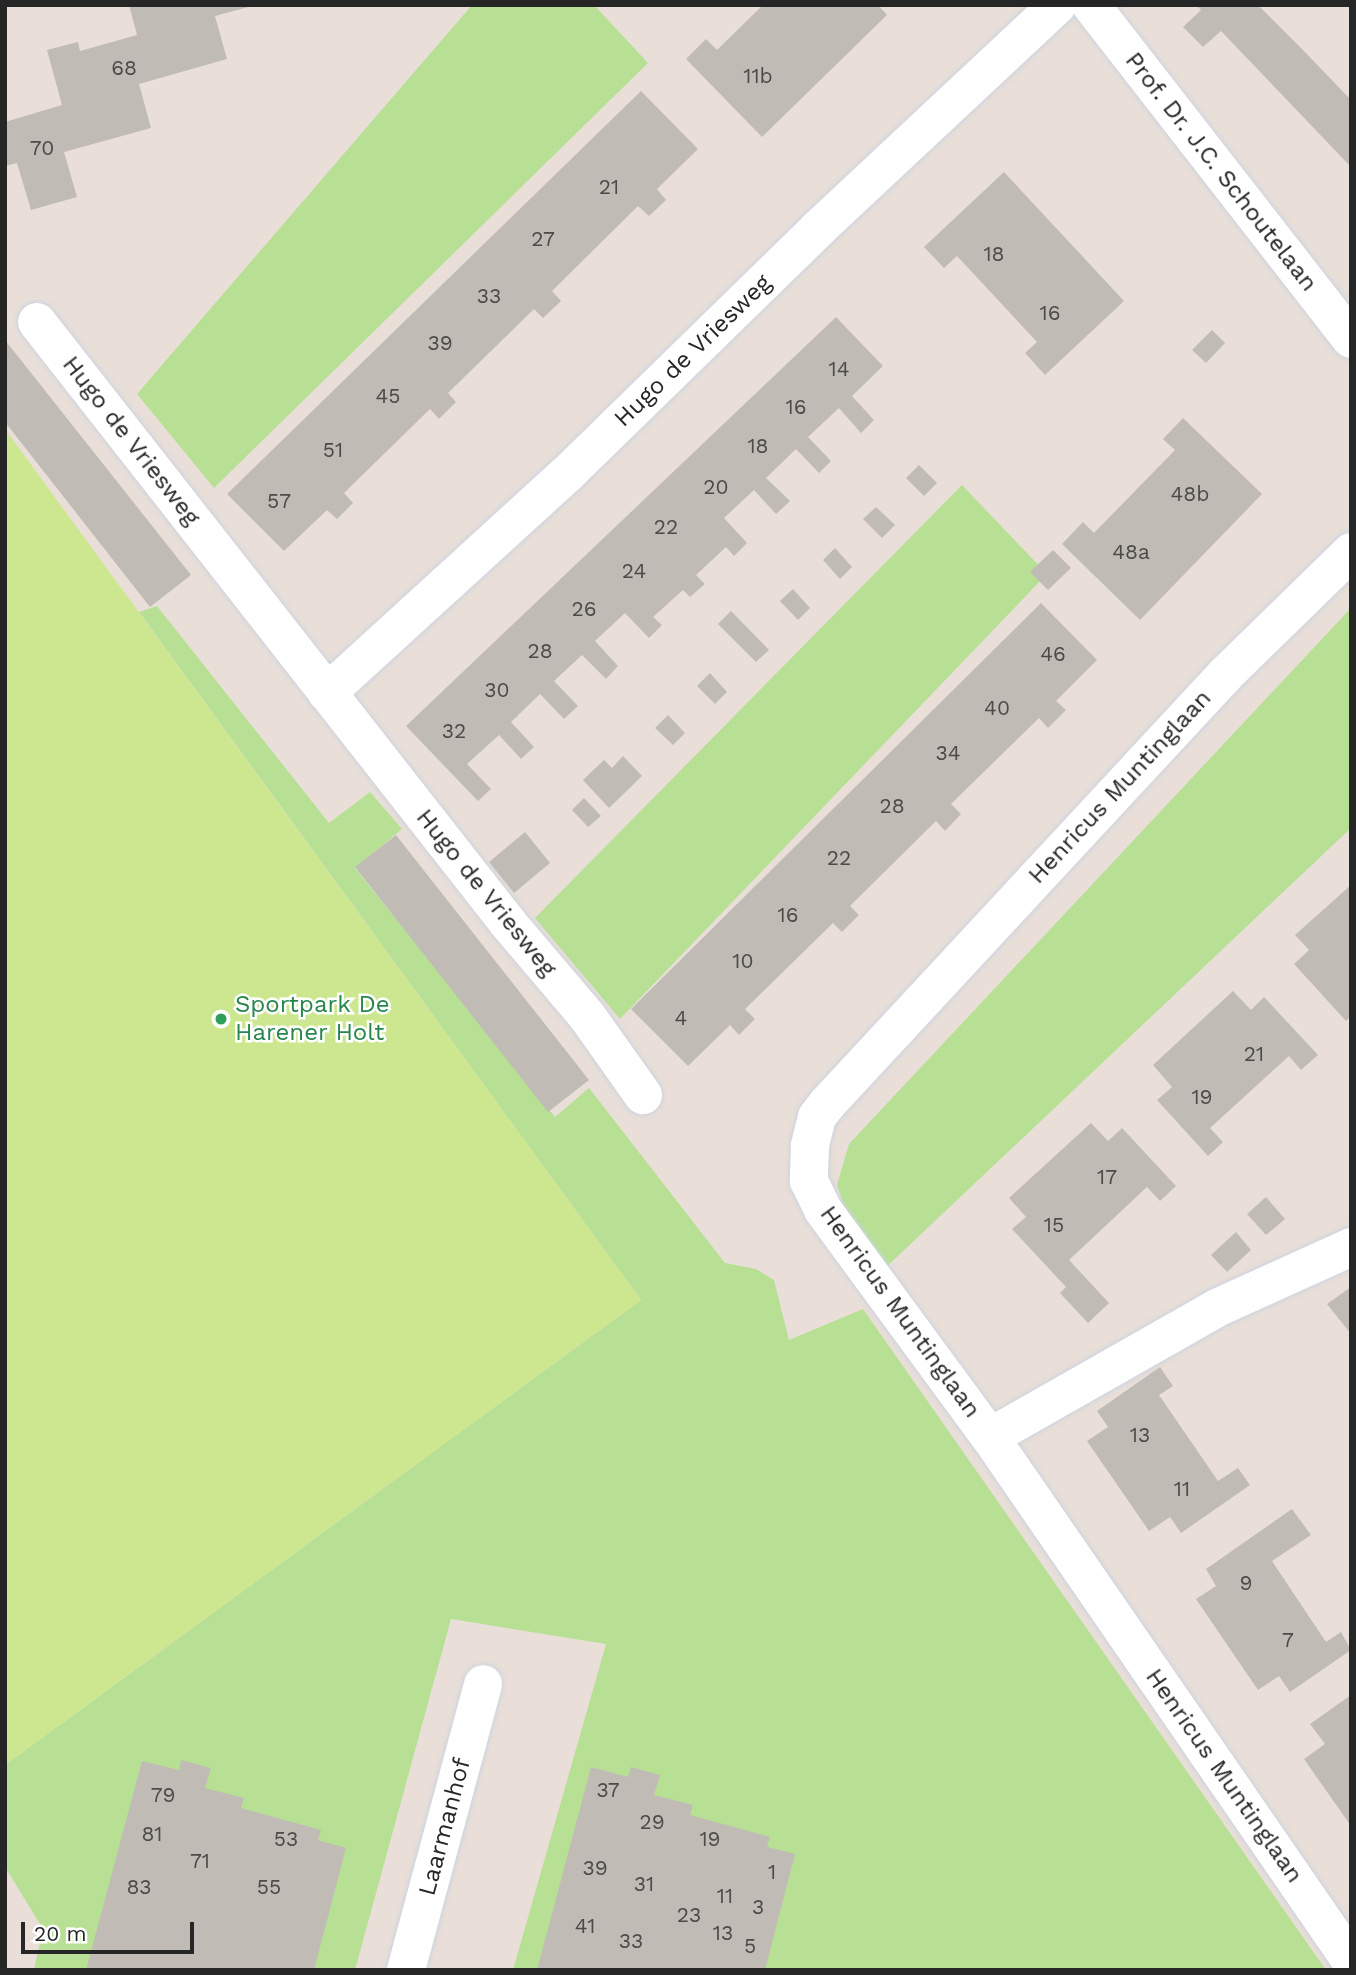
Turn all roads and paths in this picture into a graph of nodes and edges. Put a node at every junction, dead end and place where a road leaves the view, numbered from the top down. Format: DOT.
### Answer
graph roads {
  1 [pos="1057,5"];
  2 [pos="1091,5"];
  3 [pos="37,322"];
  4 [pos="1351,339"];
  5 [pos="1351,552"];
  6 [pos="327,693"];
  7 [pos="643,1095"];
  8 [pos="1351,1247"];
  9 [pos="990,1437"];
  10 [pos="483,1684"];
  11 [pos="1351,1962"];
  12 [pos="406,1970"];
  1 -- 6 [label="street, Hugo de Vriesweg"];
  2 -- 4 [label="street, Prof. Dr. J.C. Schoutelaan"];
  3 -- 6 [label="street, Hugo de Vriesweg"];
  5 -- 9 [label="street, Henricus Muntinglaan"];
  6 -- 7 [label="street, Hugo de Vriesweg"];
  8 -- 9 [label="street"];
  9 -- 11 [label="street, Henricus Muntinglaan"];
  10 -- 12 [label="street, Laarmanhof"];
}
